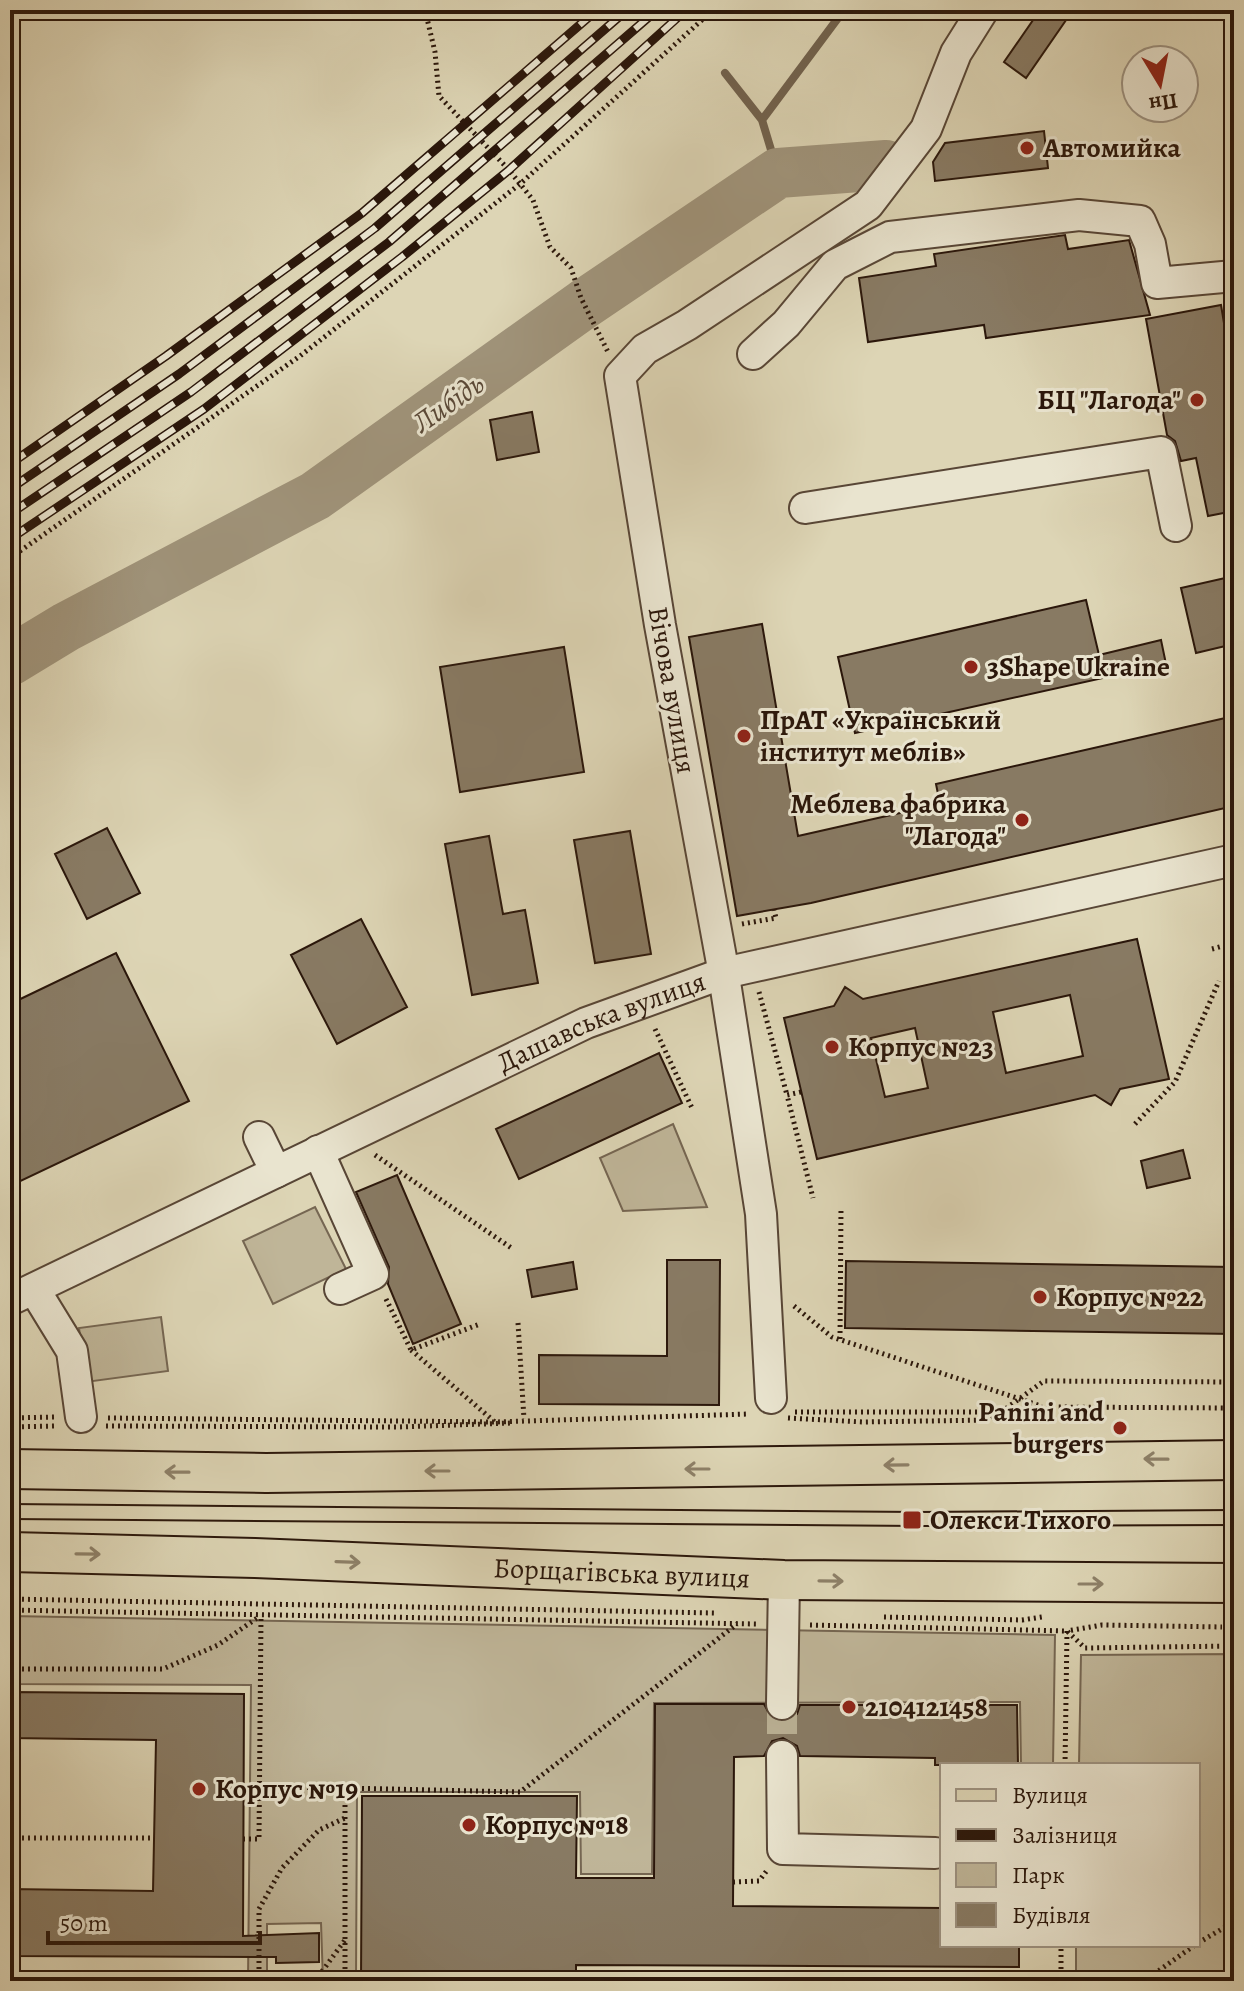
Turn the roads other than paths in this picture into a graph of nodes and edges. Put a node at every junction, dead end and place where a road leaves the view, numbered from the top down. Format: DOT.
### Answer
graph roads {
  1 [pos="983,10"];
  2 [pos="1234,276"];
  3 [pos="753,354"];
  4 [pos="805,508"];
  5 [pos="1176,526"];
  6 [pos="1234,860"];
  7 [pos="724,973"];
  8 [pos="259,1137"];
  9 [pos="318,1151"];
  10 [pos="276,1172"];
  11 [pos="340,1289"];
  12 [pos="22,1295"];
  13 [pos="772,1410"];
  14 [pos="84,1423"];
  15 [pos="1234,1460"];
  16 [pos="10,1469"];
  17 [pos="10,1552"];
  18 [pos="784,1580"];
  19 [pos="1234,1583"];
  20 [pos="782,1704"];
  21 [pos="782,1756"];
  22 [pos="935,1853"];
  1 -- 7 [label="street, Вічова вулиця"];
  2 -- 3 [label="street"];
  4 -- 5 [label="street"];
  6 -- 7 [label="street, Дашавська вулиця"];
  7 -- 9 [label="street, Дашавська вулиця"];
  7 -- 13 [label="street, Вічова вулиця"];
  8 -- 10 [label="street"];
  9 -- 10 [label="street, Дашавська вулиця"];
  9 -- 11 [label="street"];
  10 -- 12 [label="street, Дашавська вулиця"];
  12 -- 14 [label="street"];
  15 -- 16 [label="main road, one-way"];
  17 -- 18 [label="main road, Борщагівська вулиця, one-way"];
  18 -- 19 [label="main road, Борщагівська вулиця, one-way"];
  18 -- 20 [label="street"];
  21 -- 22 [label="street"];
}
